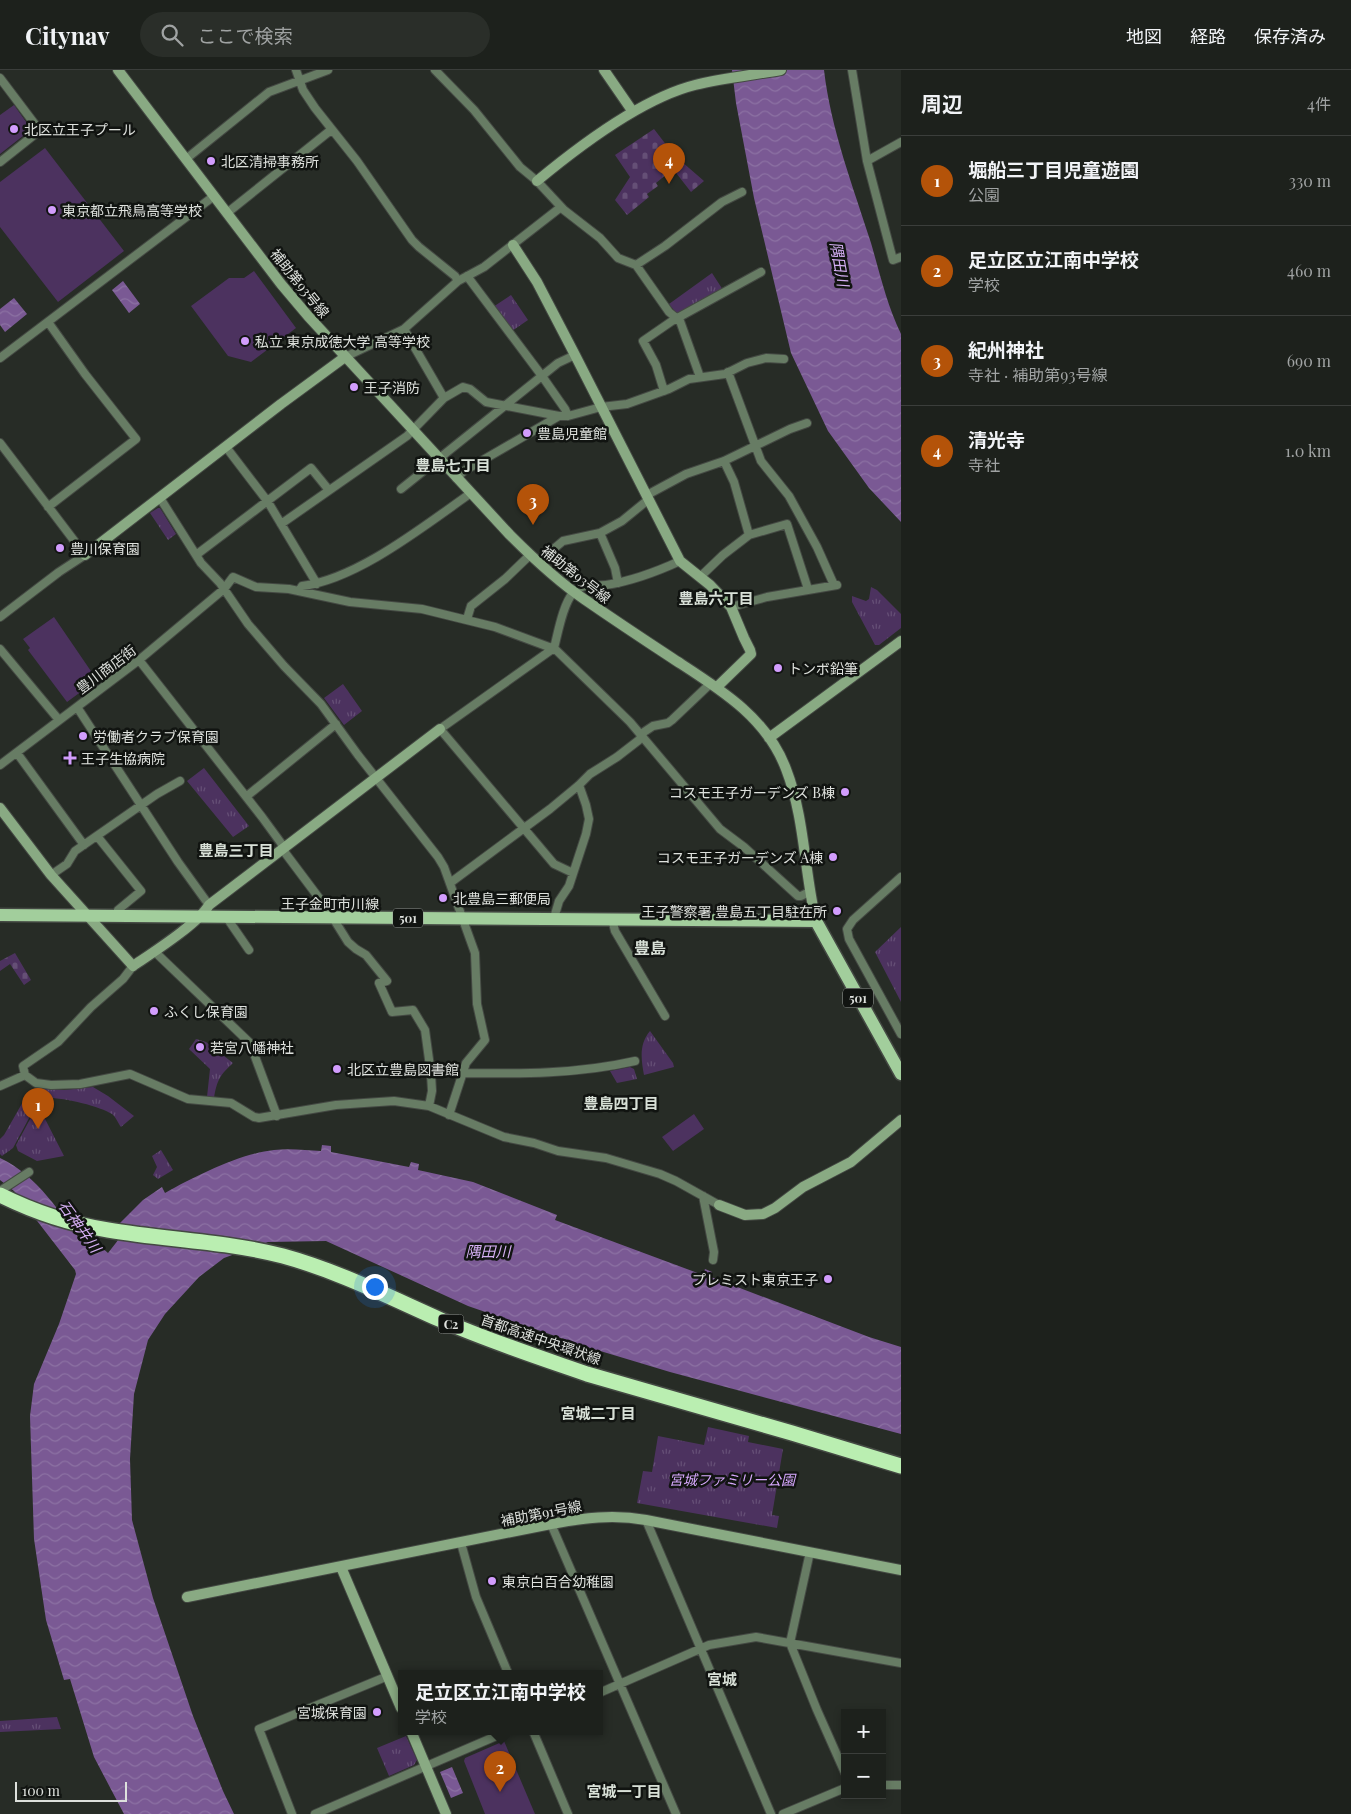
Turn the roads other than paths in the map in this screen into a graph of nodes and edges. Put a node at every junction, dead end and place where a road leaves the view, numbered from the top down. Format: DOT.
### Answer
graph roads {
  1 [pos="118,70"];
  2 [pos="296,70"];
  3 [pos="328,70"];
  4 [pos="435,70"];
  5 [pos="604,70"];
  6 [pos="781,70"];
  7 [pos="852,70"];
  8 [pos="0,78"];
  9 [pos="300,80"];
  10 [pos="633,112"];
  11 [pos="331,130"];
  12 [pos="901,142"];
  13 [pos="186,159"];
  14 [pos="867,161"];
  15 [pos="0,162"];
  16 [pos="536,181"];
  17 [pos="742,192"];
  18 [pos="214,196"];
  19 [pos="561,207"];
  20 [pos="227,213"];
  21 [pos="513,245"];
  22 [pos="901,257"];
  23 [pos="636,265"];
  24 [pos="761,272"];
  25 [pos="467,276"];
  26 [pos="458,280"];
  27 [pos="677,319"];
  28 [pos="48,322"];
  29 [pos="404,329"];
  30 [pos="576,355"];
  31 [pos="345,357"];
  32 [pos="0,358"];
  33 [pos="784,359"];
  34 [pos="728,372"];
  35 [pos="542,376"];
  36 [pos="700,377"];
  37 [pos="664,391"];
  38 [pos="444,398"];
  39 [pos="507,405"];
  40 [pos="601,407"];
  41 [pos="559,416"];
  42 [pos="568,416"];
  43 [pos="807,423"];
  44 [pos="413,430"];
  45 [pos="0,443"];
  46 [pos="755,446"];
  47 [pos="226,447"];
  48 [pos="439,458"];
  49 [pos="724,461"];
  50 [pos="456,478"];
  51 [pos="328,489"];
  52 [pos="401,489"];
  53 [pos="471,494"];
  54 [pos="648,497"];
  55 [pos="160,498"];
  56 [pos="268,502"];
  57 [pos="48,506"];
  58 [pos="281,524"];
  59 [pos="600,533"];
  60 [pos="749,535"];
  61 [pos="86,555"];
  62 [pos="196,555"];
  63 [pos="534,559"];
  64 [pos="680,561"];
  65 [pos="700,577"];
  66 [pos="618,583"];
  67 [pos="317,584"];
  68 [pos="224,589"];
  69 [pos="808,589"];
  70 [pos="299,591"];
  71 [pos="574,592"];
  72 [pos="731,607"];
  73 [pos="0,617"];
  74 [pos="467,619"];
  75 [pos="901,641"];
  76 [pos="554,648"];
  77 [pos="0,649"];
  78 [pos="139,660"];
  79 [pos="714,685"];
  80 [pos="77,707"];
  81 [pos="58,720"];
  82 [pos="336,724"];
  83 [pos="440,729"];
  84 [pos="642,735"];
  85 [pos="769,738"];
  86 [pos="17,753"];
  87 [pos="0,765"];
  88 [pos="376,778"];
  89 [pos="180,781"];
  90 [pos="579,786"];
  91 [pos="247,796"];
  92 [pos="141,805"];
  93 [pos="0,808"];
  94 [pos="524,828"];
  95 [pos="97,836"];
  96 [pos="84,845"];
  97 [pos="284,849"];
  98 [pos="573,874"];
  99 [pos="50,875"];
  100 [pos="901,877"];
  101 [pos="450,883"];
  102 [pos="809,892"];
  103 [pos="209,905"];
  104 [pos="0,915"];
  105 [pos="88,915"];
  106 [pos="116,916"];
  107 [pos="197,918"];
  108 [pos="226,918"];
  109 [pos="332,918"];
  110 [pos="462,918"];
  111 [pos="554,918"];
  112 [pos="612,919"];
  113 [pos="816,921"];
  114 [pos="248,950"];
  115 [pos="154,952"];
  116 [pos="133,966"];
  117 [pos="665,1016"];
  118 [pos="901,1034"];
  119 [pos="635,1060"];
  120 [pos="463,1073"];
  121 [pos="901,1074"];
  122 [pos="24,1075"];
  123 [pos="0,1086"];
  124 [pos="429,1106"];
  125 [pos="449,1115"];
  126 [pos="277,1116"];
  127 [pos="901,1120"];
  128 [pos="29,1172"];
  129 [pos="1,1194"];
  130 [pos="703,1196"];
  131 [pos="719,1205"];
  132 [pos="713,1260"];
  133 [pos="901,1466"];
  134 [pos="901,1470"];
  135 [pos="646,1520"];
  136 [pos="551,1524"];
  137 [pos="461,1543"];
  138 [pos="810,1552"];
  139 [pos="341,1567"];
  140 [pos="901,1570"];
  141 [pos="188,1598"];
  142 [pos="790,1643"];
  143 [pos="701,1649"];
  144 [pos="901,1663"];
  145 [pos="507,1670"];
  146 [pos="388,1676"];
  147 [pos="619,1685"];
  148 [pos="603,1691"];
  149 [pos="398,1701"];
  150 [pos="413,1735"];
  151 [pos="499,1735"];
  152 [pos="535,1735"];
  153 [pos="841,1764"];
  154 [pos="426,1766"];
  155 [pos="901,1784"];
  156 [pos="886,1785"];
  157 [pos="841,1790"];
  158 [pos="292,1814"];
  159 [pos="316,1814"];
  160 [pos="446,1814"];
  161 [pos="568,1814"];
  162 [pos="676,1814"];
  163 [pos="771,1814"];
  164 [pos="783,1814"];
  1 -- 13 [label="street, 補助第93号線"];
  2 -- 9 [label="street"];
  3 -- 9 [label="street"];
  4 -- 16 [label="street"];
  5 -- 10 [label="street"];
  6 -- 10 [label="street"];
  7 -- 14 [label="street"];
  8 -- 15 [label="street"];
  9 -- 11 [label="street"];
  9 -- 13 [label="street"];
  10 -- 16 [label="street"];
  11 -- 20 [label="street"];
  11 -- 26 [label="street"];
  12 -- 14 [label="street"];
  13 -- 18 [label="street, 補助第93号線"];
  14 -- 22 [label="street"];
  16 -- 19 [label="street"];
  17 -- 23 [label="street"];
  18 -- 20 [label="street, 補助第93号線"];
  18 -- 28 [label="street"];
  19 -- 21 [label="street"];
  19 -- 23 [label="street"];
  20 -- 31 [label="street, 補助第93号線"];
  21 -- 25 [label="street"];
  21 -- 30 [label="street"];
  23 -- 27 [label="street"];
  24 -- 27 [label="street"];
  25 -- 26 [label="street"];
  25 -- 35 [label="street"];
  26 -- 29 [label="street"];
  27 -- 36 [label="street"];
  27 -- 37 [label="street"];
  28 -- 32 [label="street"];
  28 -- 57 [label="street"];
  29 -- 31 [label="street"];
  29 -- 38 [label="street"];
  30 -- 35 [label="street"];
  30 -- 40 [label="street"];
  31 -- 44 [label="street, 補助第93号線"];
  31 -- 47 [label="street"];
  33 -- 34 [label="street"];
  34 -- 36 [label="street"];
  34 -- 46 [label="street"];
  35 -- 39 [label="street"];
  35 -- 42 [label="street"];
  36 -- 37 [label="street"];
  37 -- 40 [label="street"];
  38 -- 39 [label="street"];
  38 -- 44 [label="street"];
  39 -- 41 [label="street"];
  39 -- 48 [label="street"];
  40 -- 42 [label="street"];
  40 -- 54 [label="street"];
  41 -- 42 [label="street"];
  41 -- 50 [label="street"];
  43 -- 46 [label="street"];
  44 -- 48 [label="street, 補助第93号線"];
  44 -- 51 [label="street"];
  45 -- 57 [label="street"];
  46 -- 49 [label="street"];
  46 -- 69 [label="street"];
  47 -- 55 [label="street"];
  47 -- 56 [label="street"];
  48 -- 50 [label="street, 補助第93号線"];
  48 -- 52 [label="street"];
  49 -- 54 [label="street"];
  49 -- 60 [label="street"];
  50 -- 53 [label="street, 補助第93号線"];
  51 -- 56 [label="street"];
  51 -- 58 [label="street"];
  53 -- 63 [label="street, 補助第93号線"];
  53 -- 67 [label="street"];
  54 -- 59 [label="street"];
  54 -- 64 [label="street"];
  55 -- 61 [label="street"];
  55 -- 62 [label="street"];
  56 -- 58 [label="street"];
  56 -- 62 [label="street"];
  57 -- 61 [label="street"];
  58 -- 67 [label="street"];
  59 -- 63 [label="street"];
  59 -- 66 [label="street"];
  60 -- 65 [label="street"];
  60 -- 69 [label="street"];
  61 -- 73 [label="street"];
  62 -- 68 [label="street"];
  63 -- 71 [label="street, 補助第93号線"];
  63 -- 74 [label="street"];
  64 -- 65 [label="street"];
  64 -- 66 [label="street"];
  65 -- 72 [label="street"];
  66 -- 71 [label="street"];
  67 -- 70 [label="street"];
  68 -- 70 [label="street, 豊川商店街"];
  68 -- 78 [label="street, 豊川商店街"];
  68 -- 82 [label="street"];
  69 -- 72 [label="street"];
  70 -- 74 [label="street"];
  71 -- 76 [label="street"];
  71 -- 79 [label="street, 補助第93号線"];
  72 -- 79 [label="street"];
  74 -- 76 [label="street"];
  75 -- 85 [label="street"];
  76 -- 83 [label="street"];
  76 -- 84 [label="street"];
  77 -- 81 [label="street"];
  78 -- 80 [label="street, 豊川商店街"];
  78 -- 91 [label="street"];
  79 -- 84 [label="street"];
  79 -- 85 [label="street, 補助第93号線"];
  80 -- 81 [label="street, 豊川商店街"];
  80 -- 92 [label="street"];
  81 -- 86 [label="street, 豊川商店街"];
  82 -- 88 [label="street"];
  82 -- 91 [label="street"];
  83 -- 88 [label="street"];
  83 -- 94 [label="street"];
  84 -- 90 [label="street"];
  84 -- 102 [label="street"];
  85 -- 102 [label="street, 補助第93号線"];
  86 -- 87 [label="street, 豊川商店街"];
  86 -- 96 [label="street"];
  88 -- 97 [label="street"];
  88 -- 101 [label="street"];
  89 -- 92 [label="street"];
  90 -- 94 [label="street"];
  90 -- 98 [label="street"];
  91 -- 97 [label="street"];
  92 -- 95 [label="street"];
  92 -- 103 [label="street"];
  93 -- 99 [label="street"];
  94 -- 98 [label="street"];
  94 -- 101 [label="street"];
  95 -- 96 [label="street"];
  95 -- 106 [label="street"];
  96 -- 99 [label="street"];
  97 -- 103 [label="street"];
  97 -- 109 [label="street"];
  98 -- 111 [label="street"];
  99 -- 105 [label="street"];
  100 -- 118 [label="street"];
  101 -- 110 [label="street"];
  102 -- 113 [label="street, 補助第93号線"];
  103 -- 107 [label="street"];
  104 -- 105 [label="main road, 王子金町市川線 / 501"];
  105 -- 106 [label="main road, 王子金町市川線 / 501"];
  105 -- 116 [label="street"];
  106 -- 107 [label="main road, 王子金町市川線 / 501"];
  107 -- 108 [label="main road, 王子金町市川線 / 501"];
  107 -- 115 [label="street"];
  108 -- 109 [label="main road, 王子金町市川線 / 501"];
  108 -- 114 [label="street"];
  109 -- 110 [label="main road, 王子金町市川線 / 501"];
  109 -- 124 [label="street"];
  110 -- 111 [label="main road, 王子金町市川線 / 501"];
  110 -- 120 [label="street"];
  111 -- 112 [label="main road, 王子金町市川線 / 501"];
  112 -- 113 [label="main road, 王子金町市川線 / 501"];
  112 -- 117 [label="street"];
  113 -- 121 [label="main road, 501"];
  115 -- 116 [label="street"];
  115 -- 126 [label="street"];
  116 -- 122 [label="street"];
  119 -- 120 [label="street"];
  120 -- 125 [label="street"];
  122 -- 123 [label="street"];
  122 -- 126 [label="street"];
  124 -- 125 [label="street"];
  124 -- 126 [label="street"];
  125 -- 130 [label="street"];
  127 -- 131 [label="street"];
  128 -- 129 [label="street"];
  129 -- 133 [label="highway, 首都高速中央環状線 / C2"];
  129 -- 134 [label="highway, 首都高速中央環状線 / C2"];
  130 -- 131 [label="street"];
  130 -- 132 [label="street"];
  135 -- 136 [label="street, 補助第91号線"];
  135 -- 138 [label="street, 補助第91号線"];
  135 -- 143 [label="street"];
  136 -- 137 [label="street, 補助第91号線"];
  136 -- 147 [label="street"];
  137 -- 139 [label="street, 補助第91号線"];
  137 -- 145 [label="street"];
  138 -- 140 [label="street, 補助第91号線"];
  138 -- 142 [label="street"];
  139 -- 141 [label="street, 補助第91号線"];
  139 -- 146 [label="street"];
  142 -- 143 [label="street"];
  142 -- 144 [label="street"];
  142 -- 153 [label="street"];
  143 -- 147 [label="street"];
  143 -- 163 [label="street"];
  146 -- 149 [label="street"];
  146 -- 158 [label="street"];
  147 -- 148 [label="street"];
  147 -- 162 [label="street"];
  150 -- 154 [label="street"];
  151 -- 154 [label="street"];
  152 -- 161 [label="street"];
  154 -- 159 [label="street"];
  154 -- 160 [label="street"];
  155 -- 156 [label="street"];
  157 -- 164 [label="street"];
}
